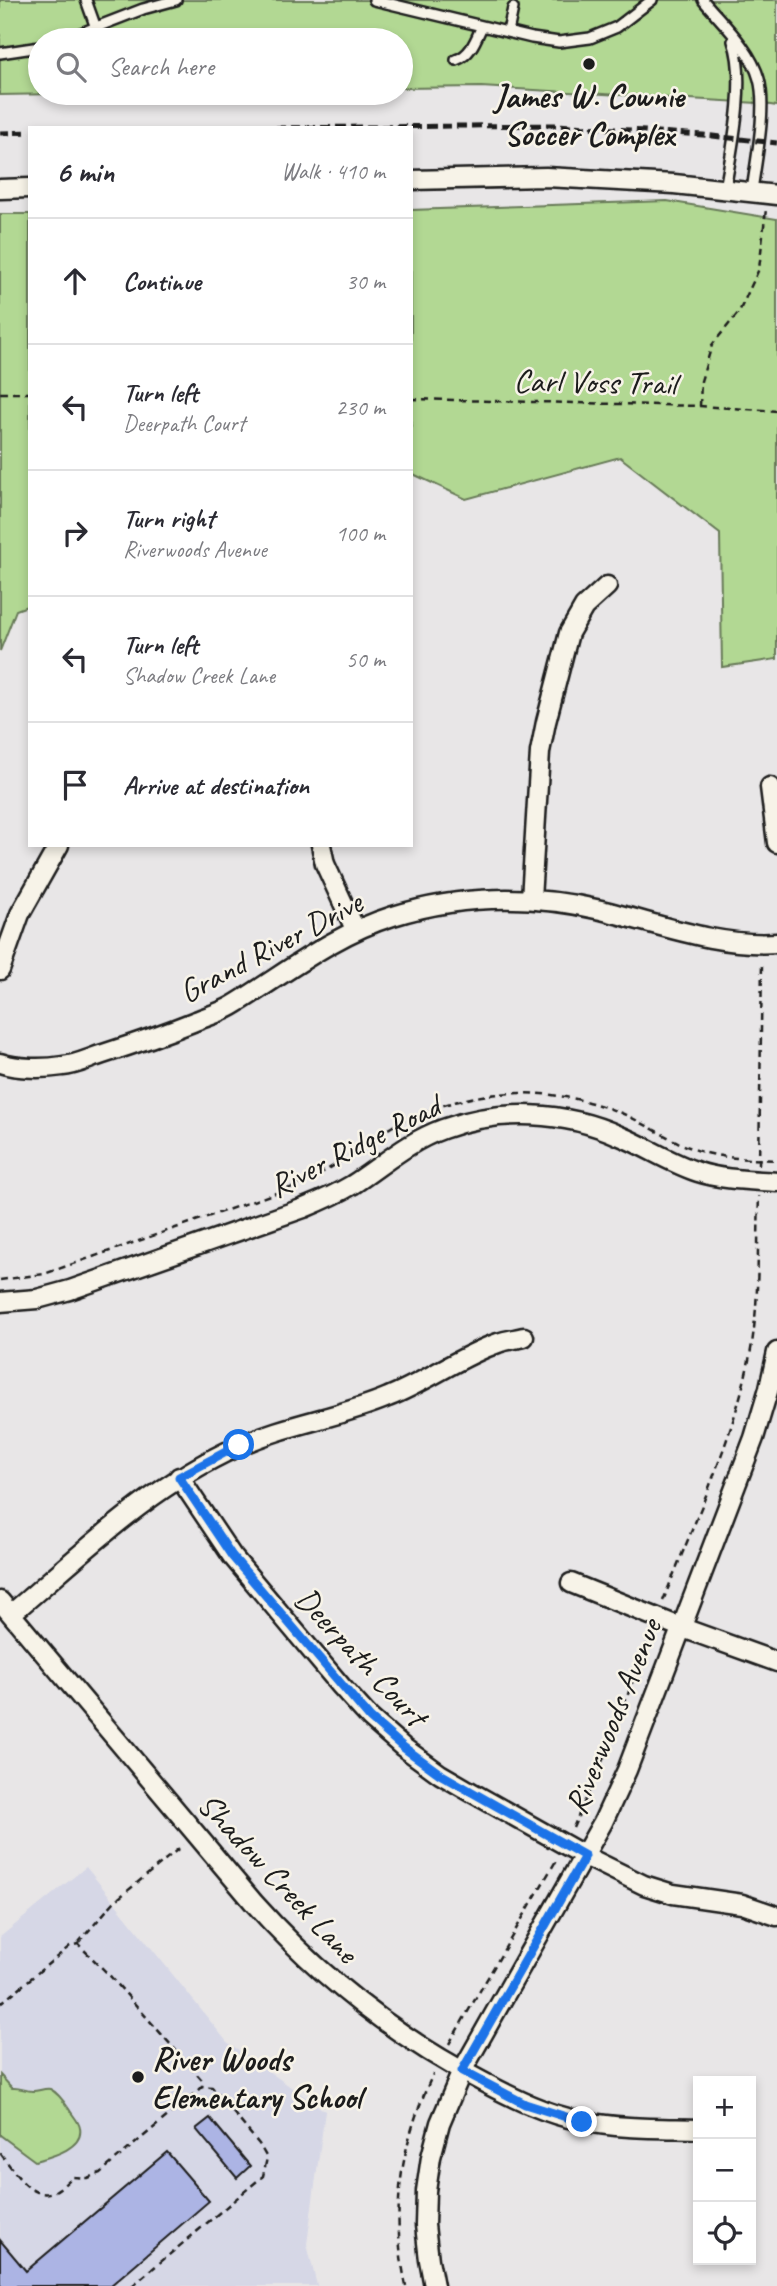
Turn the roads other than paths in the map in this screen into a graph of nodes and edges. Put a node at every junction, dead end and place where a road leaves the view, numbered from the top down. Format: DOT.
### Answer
graph roads {
  1 [pos="86,0"];
  2 [pos="176,0"];
  3 [pos="374,0"];
  4 [pos="652,0"];
  5 [pos="703,0"];
  6 [pos="513,8"];
  7 [pos="482,26"];
  8 [pos="94,28"];
  9 [pos="96,28"];
  10 [pos="508,32"];
  11 [pos="730,33"];
  12 [pos="28,49"];
  13 [pos="0,53"];
  14 [pos="456,60"];
  15 [pos="413,180"];
  16 [pos="28,188"];
  17 [pos="0,189"];
  18 [pos="724,189"];
  19 [pos="752,191"];
  20 [pos="771,200"];
  21 [pos="607,586"];
  22 [pos="770,787"];
  23 [pos="777,843"];
  24 [pos="58,847"];
  25 [pos="321,847"];
  26 [pos="531,899"];
  27 [pos="355,929"];
  28 [pos="777,943"];
  29 [pos="0,970"];
  30 [pos="0,1063"];
  31 [pos="777,1182"];
  32 [pos="0,1302"];
  33 [pos="524,1337"];
  34 [pos="777,1352"];
  35 [pos="773,1389"];
  36 [pos="179,1477"];
  37 [pos="571,1583"];
  38 [pos="5,1608"];
  39 [pos="680,1627"];
  40 [pos="777,1662"];
  41 [pos="585,1856"];
  42 [pos="777,1916"];
  43 [pos="462,2071"];
  44 [pos="693,2129"];
  45 [pos="434,2286"];
  1 -- 8 [label="lane"];
  2 -- 9 [label="lane"];
  3 -- 7 [label="lane"];
  4 -- 10 [label="lane"];
  5 -- 11 [label="lane"];
  6 -- 10 [label="lane"];
  7 -- 10 [label="lane"];
  7 -- 14 [label="lane"];
  11 -- 18 [label="lane"];
  11 -- 19 [label="lane"];
  12 -- 13 [label="lane"];
  15 -- 18 [label="street"];
  16 -- 17 [label="street"];
  18 -- 19 [label="street"];
  19 -- 20 [label="street"];
  21 -- 26 [label="street"];
  22 -- 23 [label="street"];
  24 -- 29 [label="street"];
  25 -- 27 [label="street"];
  26 -- 27 [label="street, Grand River Drive"];
  26 -- 28 [label="street, Grand River Drive"];
  27 -- 30 [label="street, Grand River Drive"];
  31 -- 32 [label="street, River Ridge Road"];
  33 -- 36 [label="street"];
  34 -- 35 [label="street, Riverwoods Avenue"];
  35 -- 39 [label="street, Riverwoods Avenue"];
  36 -- 38 [label="street"];
  36 -- 41 [label="street, Deerpath Court"];
  37 -- 39 [label="street"];
  38 -- 43 [label="street, Shadow Creek Lane"];
  39 -- 40 [label="street"];
  39 -- 41 [label="street, Riverwoods Avenue"];
  41 -- 42 [label="street, Deerpath Court"];
  41 -- 43 [label="street, Riverwoods Avenue"];
  43 -- 44 [label="street, Shadow Creek Lane"];
  43 -- 45 [label="street, Riverwoods Avenue"];
}
